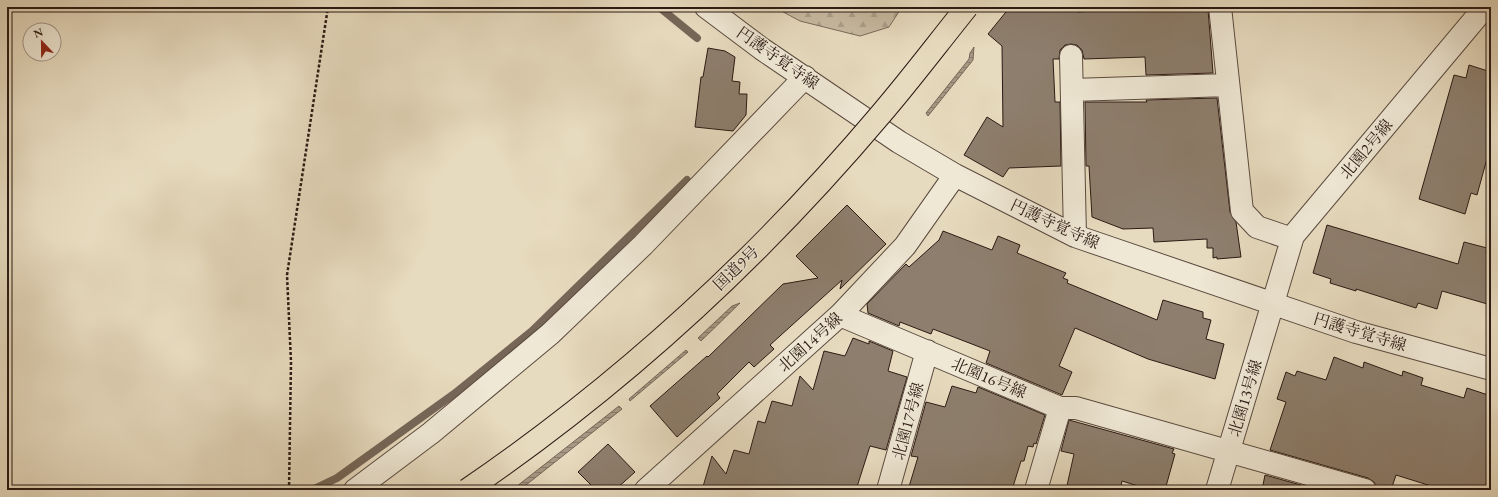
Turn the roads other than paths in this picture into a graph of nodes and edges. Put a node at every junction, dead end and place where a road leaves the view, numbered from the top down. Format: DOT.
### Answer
graph roads {
  1 [pos="706,7"];
  2 [pos="967,7"];
  3 [pos="1220,7"];
  4 [pos="1485,7"];
  5 [pos="1071,56"];
  6 [pos="805,77"];
  7 [pos="1228,85"];
  8 [pos="1072,90"];
  9 [pos="954,175"];
  10 [pos="1075,236"];
  11 [pos="1292,239"];
  12 [pos="1273,305"];
  13 [pos="840,314"];
  14 [pos="927,352"];
  15 [pos="1491,369"];
  16 [pos="1060,408"];
  17 [pos="1229,452"];
  18 [pos="355,490"];
  19 [pos="467,490"];
  20 [pos="646,490"];
  21 [pos="888,490"];
  22 [pos="1036,490"];
  23 [pos="1218,490"];
  24 [pos="1365,490"];
  1 -- 6 [label="street, 円護寺覚寺線"];
  2 -- 19 [label="highway, 国道9号, bridge"];
  3 -- 7 [label="street"];
  4 -- 11 [label="street, 北園2号線"];
  5 -- 8 [label="street"];
  6 -- 9 [label="street, 円護寺覚寺線"];
  6 -- 18 [label="street"];
  7 -- 8 [label="street"];
  7 -- 11 [label="street"];
  8 -- 10 [label="street"];
  9 -- 10 [label="street, 円護寺覚寺線"];
  9 -- 13 [label="street, 北園14号線"];
  10 -- 12 [label="street, 円護寺覚寺線"];
  11 -- 12 [label="street, 北園2号線"];
  12 -- 15 [label="street, 円護寺覚寺線"];
  12 -- 17 [label="street, 北園13号線"];
  13 -- 14 [label="street, 北園16号線"];
  13 -- 20 [label="street, 北園14号線"];
  14 -- 16 [label="street, 北園16号線"];
  14 -- 21 [label="street, 北園17号線"];
  16 -- 17 [label="street, 北園16号線"];
  16 -- 22 [label="street"];
  17 -- 23 [label="street, 北園13号線"];
  17 -- 24 [label="street, 北園16号線"];
}
